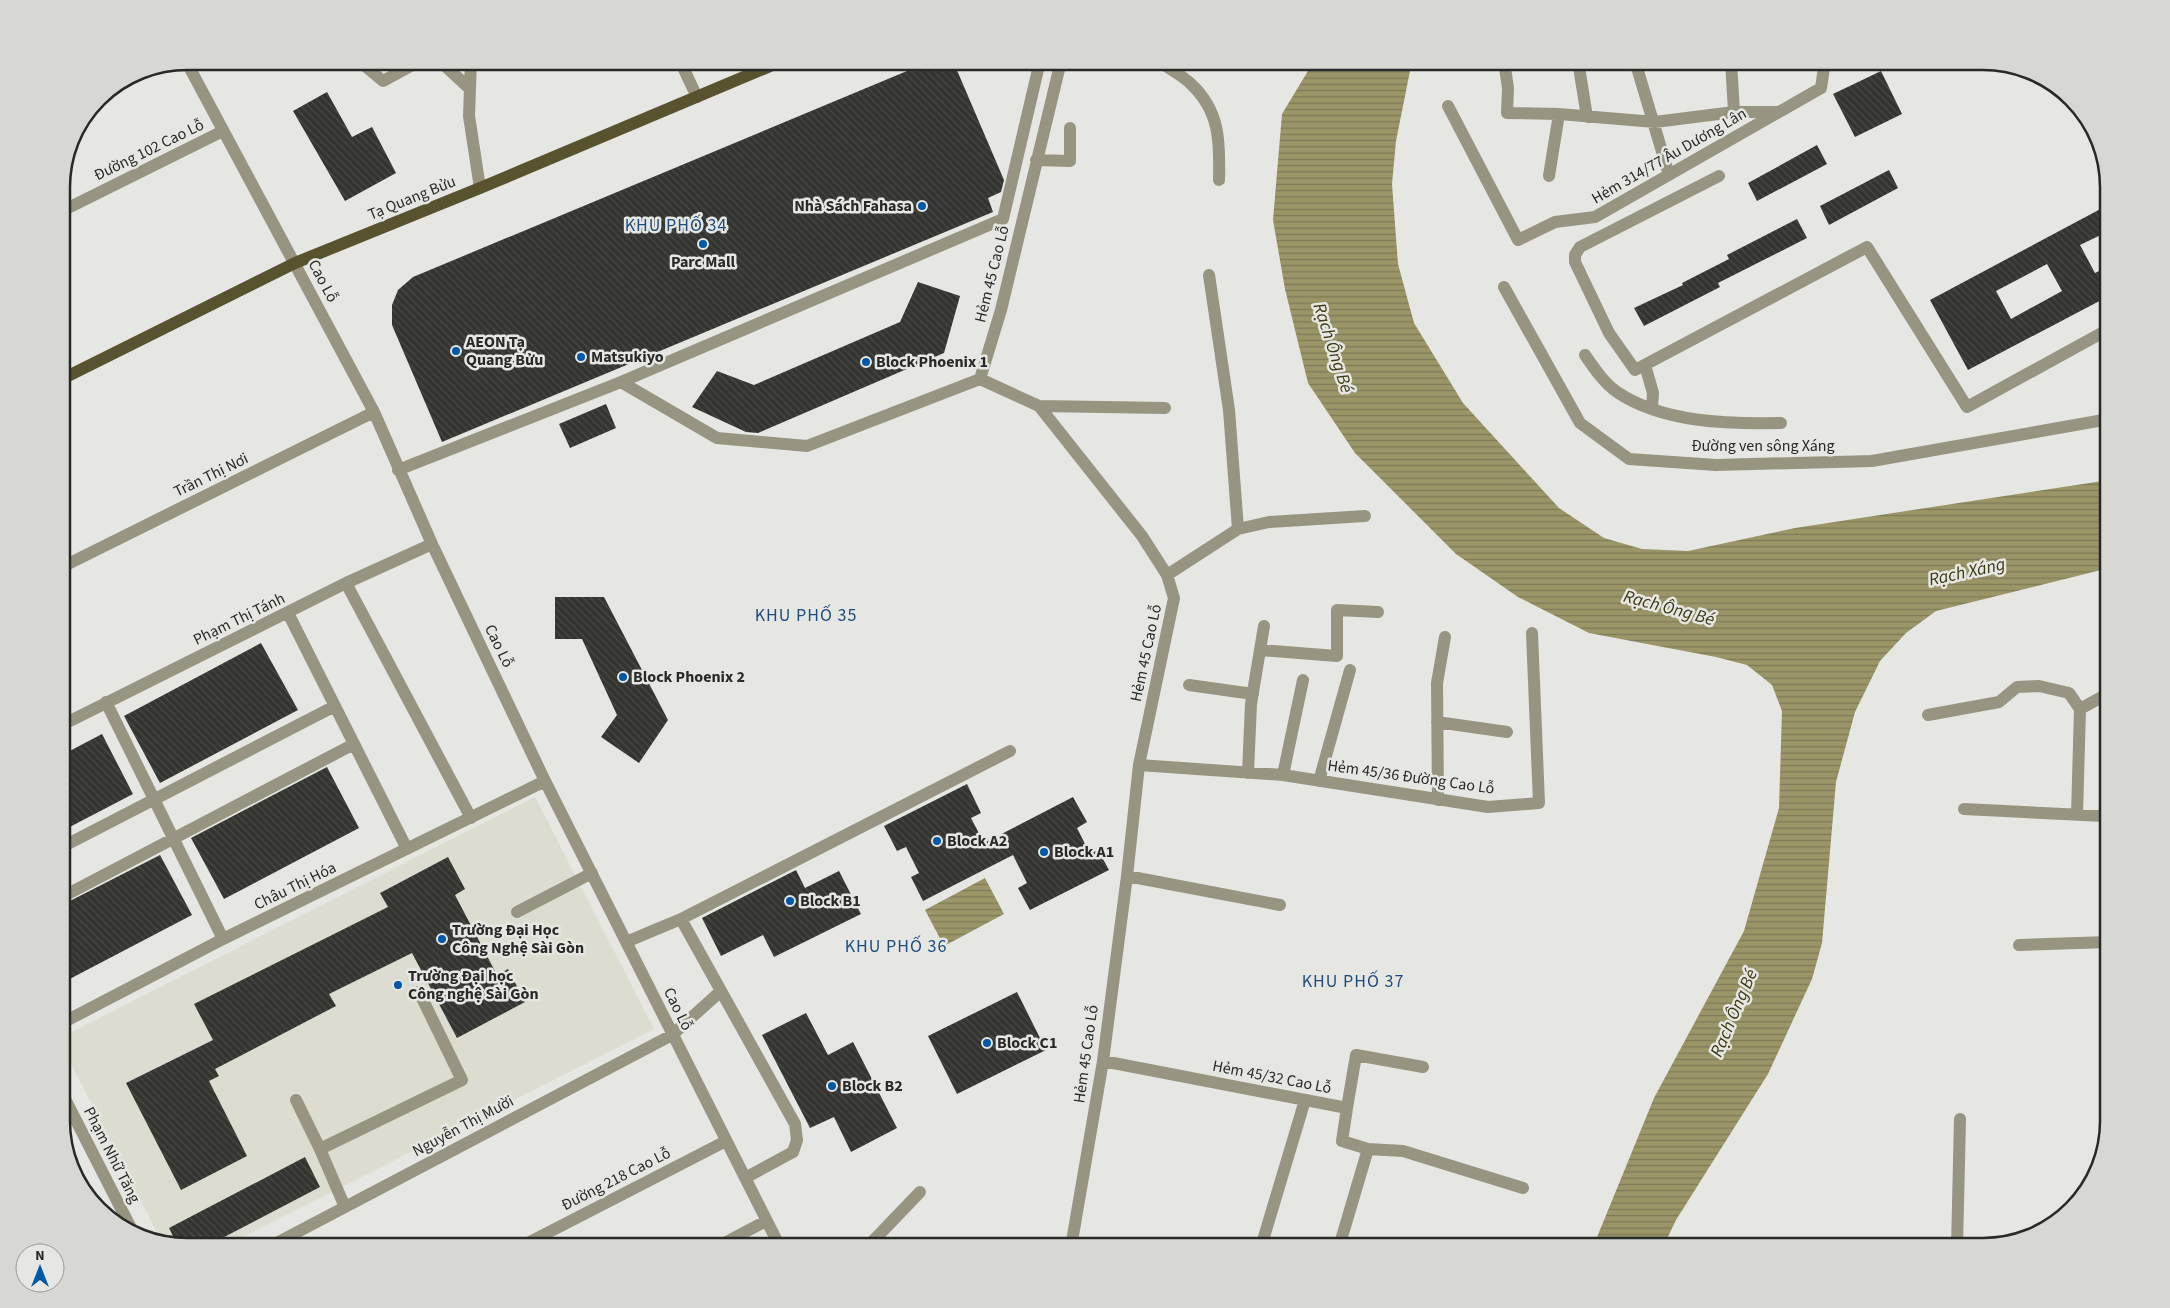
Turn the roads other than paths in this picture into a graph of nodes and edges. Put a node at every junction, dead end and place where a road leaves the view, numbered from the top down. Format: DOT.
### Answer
graph roads {
  1 [pos="190,70"];
  2 [pos="369,70"];
  3 [pos="404,70"];
  4 [pos="450,70"];
  5 [pos="471,70"];
  6 [pos="684,70"];
  7 [pos="761,70"];
  8 [pos="1038,70"];
  9 [pos="1059,70"];
  10 [pos="1172,70"];
  11 [pos="1505,70"];
  12 [pos="1579,70"];
  13 [pos="1638,70"];
  14 [pos="1731,70"];
  15 [pos="1824,70"];
  16 [pos="470,89"];
  17 [pos="697,97"];
  18 [pos="1448,106"];
  19 [pos="1734,112"];
  20 [pos="1779,112"];
  21 [pos="1559,114"];
  22 [pos="1587,117"];
  23 [pos="1655,122"];
  24 [pos="1070,128"];
  25 [pos="223,131"];
  26 [pos="1036,160"];
  27 [pos="1669,175"];
  28 [pos="1549,176"];
  29 [pos="1718,176"];
  30 [pos="1219,180"];
  31 [pos="480,188"];
  32 [pos="70,207"];
  33 [pos="295,262"];
  34 [pos="1209,274"];
  35 [pos="1504,287"];
  36 [pos="2100,333"];
  37 [pos="1584,355"];
  38 [pos="1645,365"];
  39 [pos="70,375"];
  40 [pos="980,379"];
  41 [pos="621,382"];
  42 [pos="1039,406"];
  43 [pos="1164,408"];
  44 [pos="1652,408"];
  45 [pos="374,412"];
  46 [pos="2100,420"];
  47 [pos="1781,423"];
  48 [pos="398,470"];
  49 [pos="1365,516"];
  50 [pos="1238,529"];
  51 [pos="432,544"];
  52 [pos="70,563"];
  53 [pos="1167,575"];
  54 [pos="346,583"];
  55 [pos="288,612"];
  56 [pos="1378,612"];
  57 [pos="1264,626"];
  58 [pos="1532,633"];
  59 [pos="1445,638"];
  60 [pos="1260,650"];
  61 [pos="1350,670"];
  62 [pos="1302,680"];
  63 [pos="1189,685"];
  64 [pos="1253,694"];
  65 [pos="2100,698"];
  66 [pos="106,702"];
  67 [pos="335,706"];
  68 [pos="2080,709"];
  69 [pos="1928,715"];
  70 [pos="70,721"];
  71 [pos="1438,722"];
  72 [pos="1507,732"];
  73 [pos="354,744"];
  74 [pos="1010,751"];
  75 [pos="1138,765"];
  76 [pos="1248,773"];
  77 [pos="1283,775"];
  78 [pos="546,781"];
  79 [pos="1319,781"];
  80 [pos="154,800"];
  81 [pos="1438,800"];
  82 [pos="1964,809"];
  83 [pos="2077,815"];
  84 [pos="2100,816"];
  85 [pos="470,818"];
  86 [pos="173,838"];
  87 [pos="70,843"];
  88 [pos="408,849"];
  89 [pos="592,872"];
  90 [pos="1127,876"];
  91 [pos="70,892"];
  92 [pos="1280,904"];
  93 [pos="518,912"];
  94 [pos="681,918"];
  95 [pos="223,940"];
  96 [pos="626,942"];
  97 [pos="2100,942"];
  98 [pos="2019,946"];
  99 [pos="419,992"];
  100 [pos="721,992"];
  101 [pos="70,1019"];
  102 [pos="672,1035"];
  103 [pos="1103,1061"];
  104 [pos="1423,1067"];
  105 [pos="296,1100"];
  106 [pos="1305,1100"];
  107 [pos="1347,1108"];
  108 [pos="70,1109"];
  109 [pos="1960,1119"];
  110 [pos="726,1141"];
  111 [pos="320,1149"];
  112 [pos="1368,1149"];
  113 [pos="745,1178"];
  114 [pos="1523,1188"];
  115 [pos="920,1192"];
  116 [pos="345,1207"];
  117 [pos="766,1221"];
  118 [pos="128,1222"];
  119 [pos="286,1238"];
  120 [pos="537,1238"];
  121 [pos="734,1238"];
  122 [pos="775,1238"];
  123 [pos="876,1238"];
  124 [pos="1075,1238"];
  125 [pos="1264,1238"];
  126 [pos="1342,1238"];
  127 [pos="1957,1238"];
  1 -- 25 [label="street, Cao Lỗ"];
  2 -- 3 [label="street"];
  4 -- 16 [label="street"];
  5 -- 16 [label="street"];
  6 -- 17 [label="street"];
  7 -- 17 [label="main road, Tạ Quang Bửu"];
  8 -- 41 [label="street"];
  9 -- 26 [label="street, Hẻm 45 Cao Lỗ"];
  10 -- 30 [label="street"];
  11 -- 21 [label="street"];
  12 -- 22 [label="street"];
  13 -- 23 [label="street"];
  14 -- 19 [label="street"];
  15 -- 20 [label="street, Hẻm 314/77 Âu Dương Lân"];
  16 -- 31 [label="street"];
  17 -- 31 [label="main road, Tạ Quang Bửu"];
  18 -- 27 [label="street, Hẻm 314/77 Âu Dương Lân"];
  19 -- 20 [label="street"];
  19 -- 23 [label="street"];
  20 -- 27 [label="street, Hẻm 314/77 Âu Dương Lân"];
  21 -- 22 [label="street"];
  21 -- 28 [label="street"];
  22 -- 23 [label="street"];
  23 -- 27 [label="street"];
  24 -- 26 [label="street"];
  25 -- 32 [label="street, Đường 102 Cao Lỗ"];
  25 -- 33 [label="street, Cao Lỗ"];
  26 -- 40 [label="street, Hẻm 45 Cao Lỗ"];
  29 -- 38 [label="street"];
  31 -- 33 [label="main road, Tạ Quang Bửu"];
  33 -- 39 [label="main road, Tạ Quang Bửu"];
  33 -- 45 [label="street, Cao Lỗ"];
  34 -- 50 [label="street"];
  35 -- 46 [label="street, Đường ven sông Xáng"];
  36 -- 38 [label="street"];
  37 -- 44 [label="street"];
  38 -- 44 [label="street"];
  40 -- 41 [label="street"];
  40 -- 42 [label="street, Hẻm 45 Cao Lỗ"];
  41 -- 48 [label="street"];
  42 -- 43 [label="street"];
  42 -- 53 [label="street, Hẻm 45 Cao Lỗ"];
  44 -- 47 [label="street"];
  45 -- 48 [label="street, Cao Lỗ"];
  45 -- 52 [label="street, Trần Thị Nơi"];
  48 -- 51 [label="street, Cao Lỗ"];
  49 -- 50 [label="street"];
  50 -- 53 [label="street"];
  51 -- 54 [label="street, Phạm Thị Tánh"];
  51 -- 78 [label="street, Cao Lỗ"];
  53 -- 75 [label="street, Hẻm 45 Cao Lỗ"];
  54 -- 55 [label="street, Phạm Thị Tánh"];
  54 -- 85 [label="street"];
  55 -- 66 [label="street, Phạm Thị Tánh"];
  55 -- 67 [label="street"];
  56 -- 60 [label="street"];
  57 -- 60 [label="street"];
  58 -- 81 [label="street, Hẻm 45/36 Đường Cao Lỗ"];
  59 -- 71 [label="street"];
  60 -- 64 [label="street"];
  61 -- 79 [label="street"];
  62 -- 77 [label="street"];
  63 -- 64 [label="street"];
  64 -- 76 [label="street"];
  65 -- 68 [label="street"];
  66 -- 70 [label="street, Phạm Thị Tánh"];
  66 -- 80 [label="street"];
  67 -- 73 [label="street"];
  67 -- 80 [label="street"];
  68 -- 69 [label="street"];
  68 -- 83 [label="street"];
  71 -- 72 [label="street"];
  71 -- 81 [label="street"];
  73 -- 86 [label="street"];
  73 -- 88 [label="street"];
  74 -- 94 [label="street"];
  75 -- 76 [label="street, Hẻm 45/36 Đường Cao Lỗ"];
  75 -- 90 [label="street, Hẻm 45 Cao Lỗ"];
  76 -- 77 [label="street, Hẻm 45/36 Đường Cao Lỗ"];
  77 -- 79 [label="street, Hẻm 45/36 Đường Cao Lỗ"];
  78 -- 85 [label="street, Châu Thị Hóa"];
  78 -- 89 [label="street, Cao Lỗ"];
  79 -- 81 [label="street, Hẻm 45/36 Đường Cao Lỗ"];
  80 -- 86 [label="street"];
  80 -- 87 [label="street"];
  82 -- 83 [label="street"];
  83 -- 84 [label="street"];
  85 -- 88 [label="street, Châu Thị Hóa"];
  86 -- 91 [label="street"];
  86 -- 95 [label="street"];
  88 -- 95 [label="street, Châu Thị Hóa"];
  89 -- 93 [label="street"];
  89 -- 96 [label="street, Cao Lỗ"];
  90 -- 92 [label="street"];
  90 -- 103 [label="street, Hẻm 45 Cao Lỗ"];
  94 -- 96 [label="street"];
  94 -- 100 [label="street"];
  95 -- 101 [label="street, Châu Thị Hóa"];
  96 -- 102 [label="street, Cao Lỗ"];
  97 -- 98 [label="street"];
  99 -- 111 [label="street"];
  100 -- 102 [label="street, Nguyễn Thị Mười"];
  100 -- 113 [label="street"];
  102 -- 110 [label="street, Cao Lỗ"];
  102 -- 116 [label="street, Nguyễn Thị Mười"];
  103 -- 106 [label="street, Hẻm 45/32 Cao Lỗ"];
  103 -- 124 [label="street, Hẻm 45 Cao Lỗ"];
  104 -- 107 [label="street, Hẻm 45/32 Cao Lỗ"];
  105 -- 111 [label="street"];
  106 -- 107 [label="street, Hẻm 45/32 Cao Lỗ"];
  106 -- 125 [label="street"];
  107 -- 112 [label="street"];
  108 -- 118 [label="street, Phạm Nhữ Tăng"];
  109 -- 127 [label="street"];
  110 -- 113 [label="street, Cao Lỗ"];
  110 -- 120 [label="street, Đường 218 Cao Lỗ"];
  111 -- 116 [label="street"];
  112 -- 114 [label="street"];
  112 -- 126 [label="street"];
  113 -- 117 [label="street, Cao Lỗ"];
  115 -- 123 [label="street"];
  116 -- 119 [label="street, Nguyễn Thị Mười"];
  117 -- 121 [label="street"];
  117 -- 122 [label="street, Cao Lỗ"];
}
